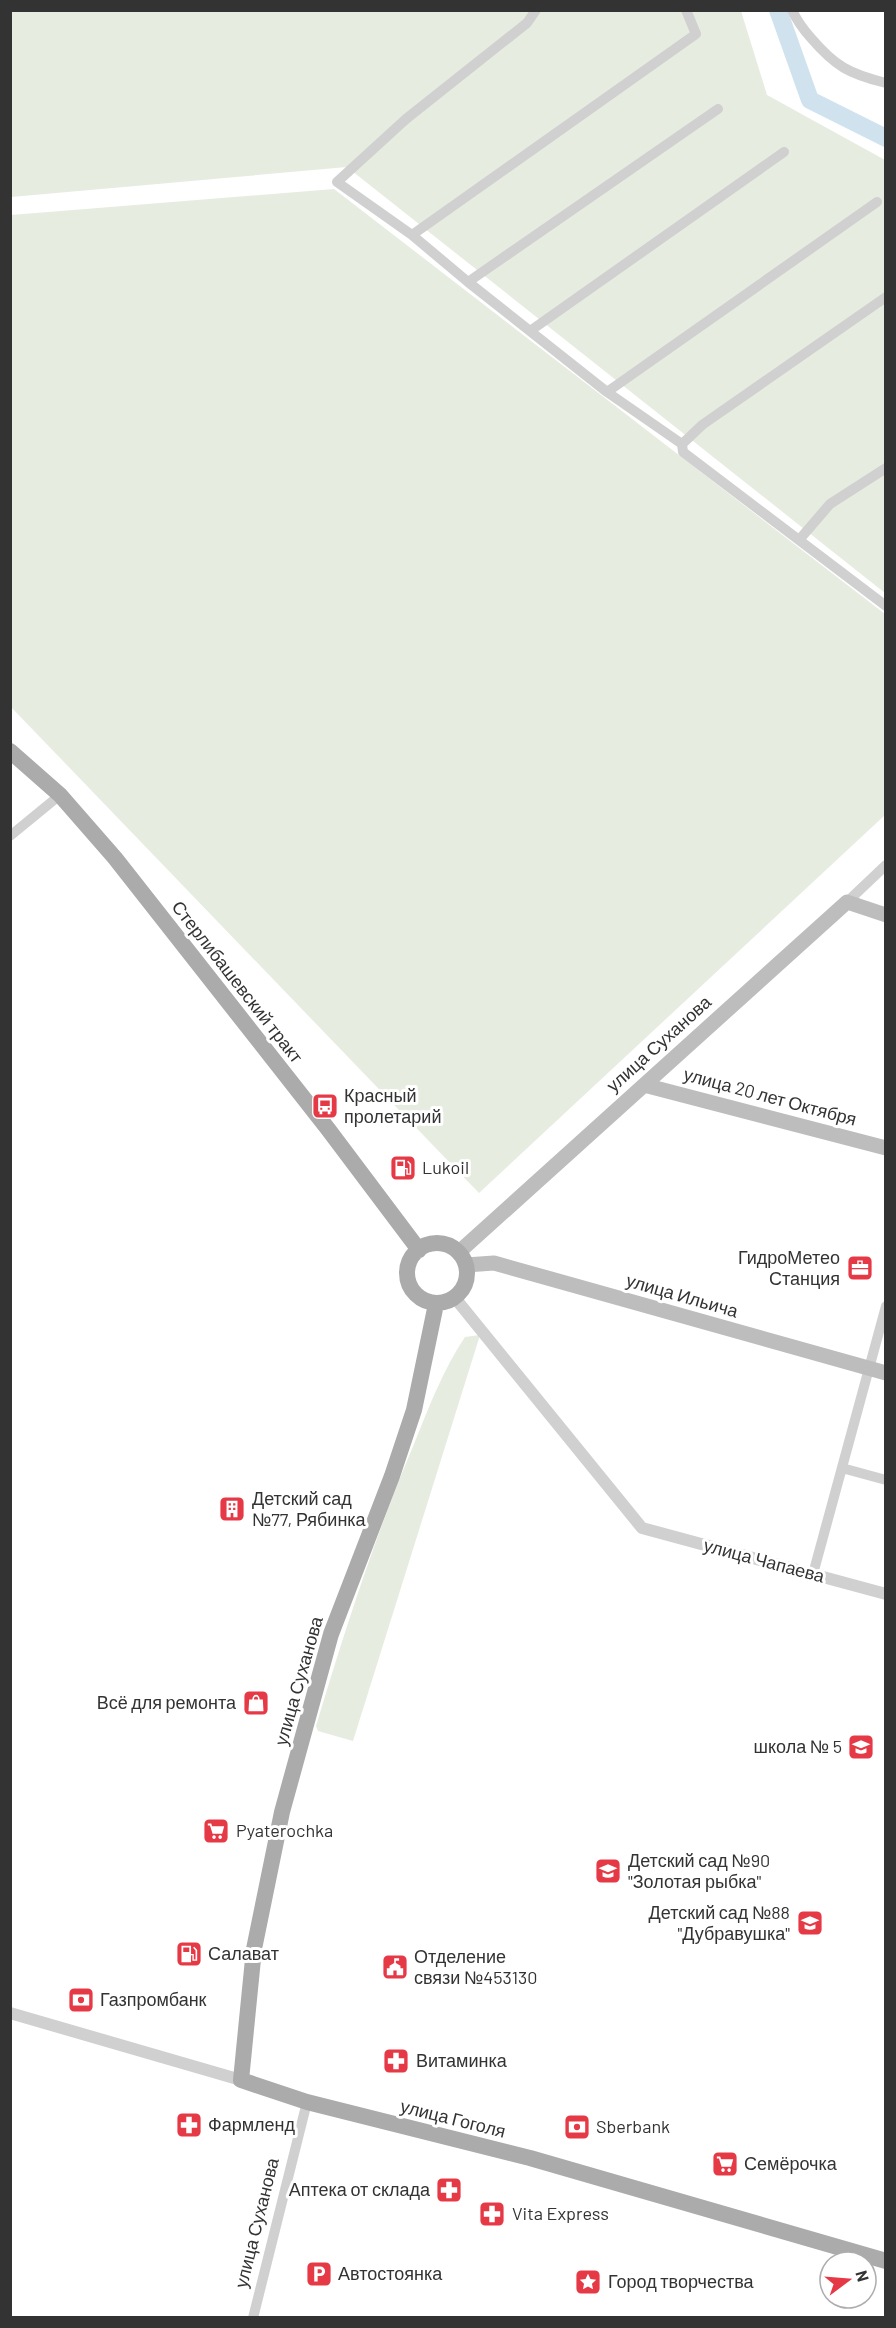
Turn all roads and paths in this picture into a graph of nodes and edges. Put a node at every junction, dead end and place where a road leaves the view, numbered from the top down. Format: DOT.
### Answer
graph roads {
  1 [pos="536,10"];
  2 [pos="686,10"];
  3 [pos="792,10"];
  4 [pos="885,83"];
  5 [pos="718,109"];
  6 [pos="784,152"];
  7 [pos="877,202"];
  8 [pos="412,235"];
  9 [pos="468,282"];
  10 [pos="885,297"];
  11 [pos="530,331"];
  12 [pos="607,392"];
  13 [pos="682,444"];
  14 [pos="885,468"];
  15 [pos="799,540"];
  16 [pos="885,606"];
  17 [pos="10,751"];
  18 [pos="60,795"];
  19 [pos="10,836"];
  20 [pos="885,865"];
  21 [pos="847,902"];
  22 [pos="885,915"];
  23 [pos="644,1084"];
  24 [pos="885,1148"];
  25 [pos="419,1250"];
  26 [pos="463,1259"];
  27 [pos="455,1298"];
  28 [pos="436,1304"];
  29 [pos="885,1306"];
  30 [pos="869,1369"];
  31 [pos="885,1373"];
  32 [pos="842,1468"];
  33 [pos="885,1480"];
  34 [pos="813,1574"];
  35 [pos="885,1594"];
  36 [pos="10,2013"];
  37 [pos="240,2080"];
  38 [pos="307,2102"];
  39 [pos="885,2261"];
  40 [pos="253,2318"];
  1 -- 8 [label="street"];
  2 -- 8 [label="street"];
  3 -- 4 [label="street"];
  5 -- 9 [label="street"];
  6 -- 11 [label="street"];
  7 -- 12 [label="street"];
  8 -- 9 [label="street"];
  9 -- 11 [label="street"];
  10 -- 13 [label="street"];
  11 -- 12 [label="street"];
  12 -- 13 [label="street"];
  13 -- 15 [label="street"];
  14 -- 15 [label="street"];
  15 -- 16 [label="street"];
  17 -- 18 [label="main road, Стерлибашевский тракт"];
  18 -- 19 [label="street"];
  18 -- 25 [label="main road, Стерлибашевский тракт"];
  20 -- 21 [label="street, улица Суханова"];
  21 -- 22 [label="main road"];
  21 -- 23 [label="main road, улица Суханова"];
  23 -- 24 [label="main road, улица 20 лет Октября"];
  23 -- 26 [label="main road, улица Суханова"];
  25 -- 26 [label="main road"];
  25 -- 28 [label="main road"];
  26 -- 27 [label="main road"];
  26 -- 30 [label="main road, улица Ильича"];
  27 -- 28 [label="main road"];
  27 -- 34 [label="street, улица Чапаева"];
  28 -- 37 [label="main road, улица Суханова"];
  29 -- 30 [label="street"];
  30 -- 31 [label="main road, улица Ильича"];
  30 -- 32 [label="street"];
  32 -- 33 [label="street"];
  32 -- 34 [label="street"];
  34 -- 35 [label="street, улица Чапаева"];
  36 -- 37 [label="street, улица Гоголя"];
  37 -- 38 [label="main road, улица Гоголя"];
  38 -- 39 [label="main road, улица Гоголя"];
  38 -- 40 [label="street, улица Суханова"];
}
